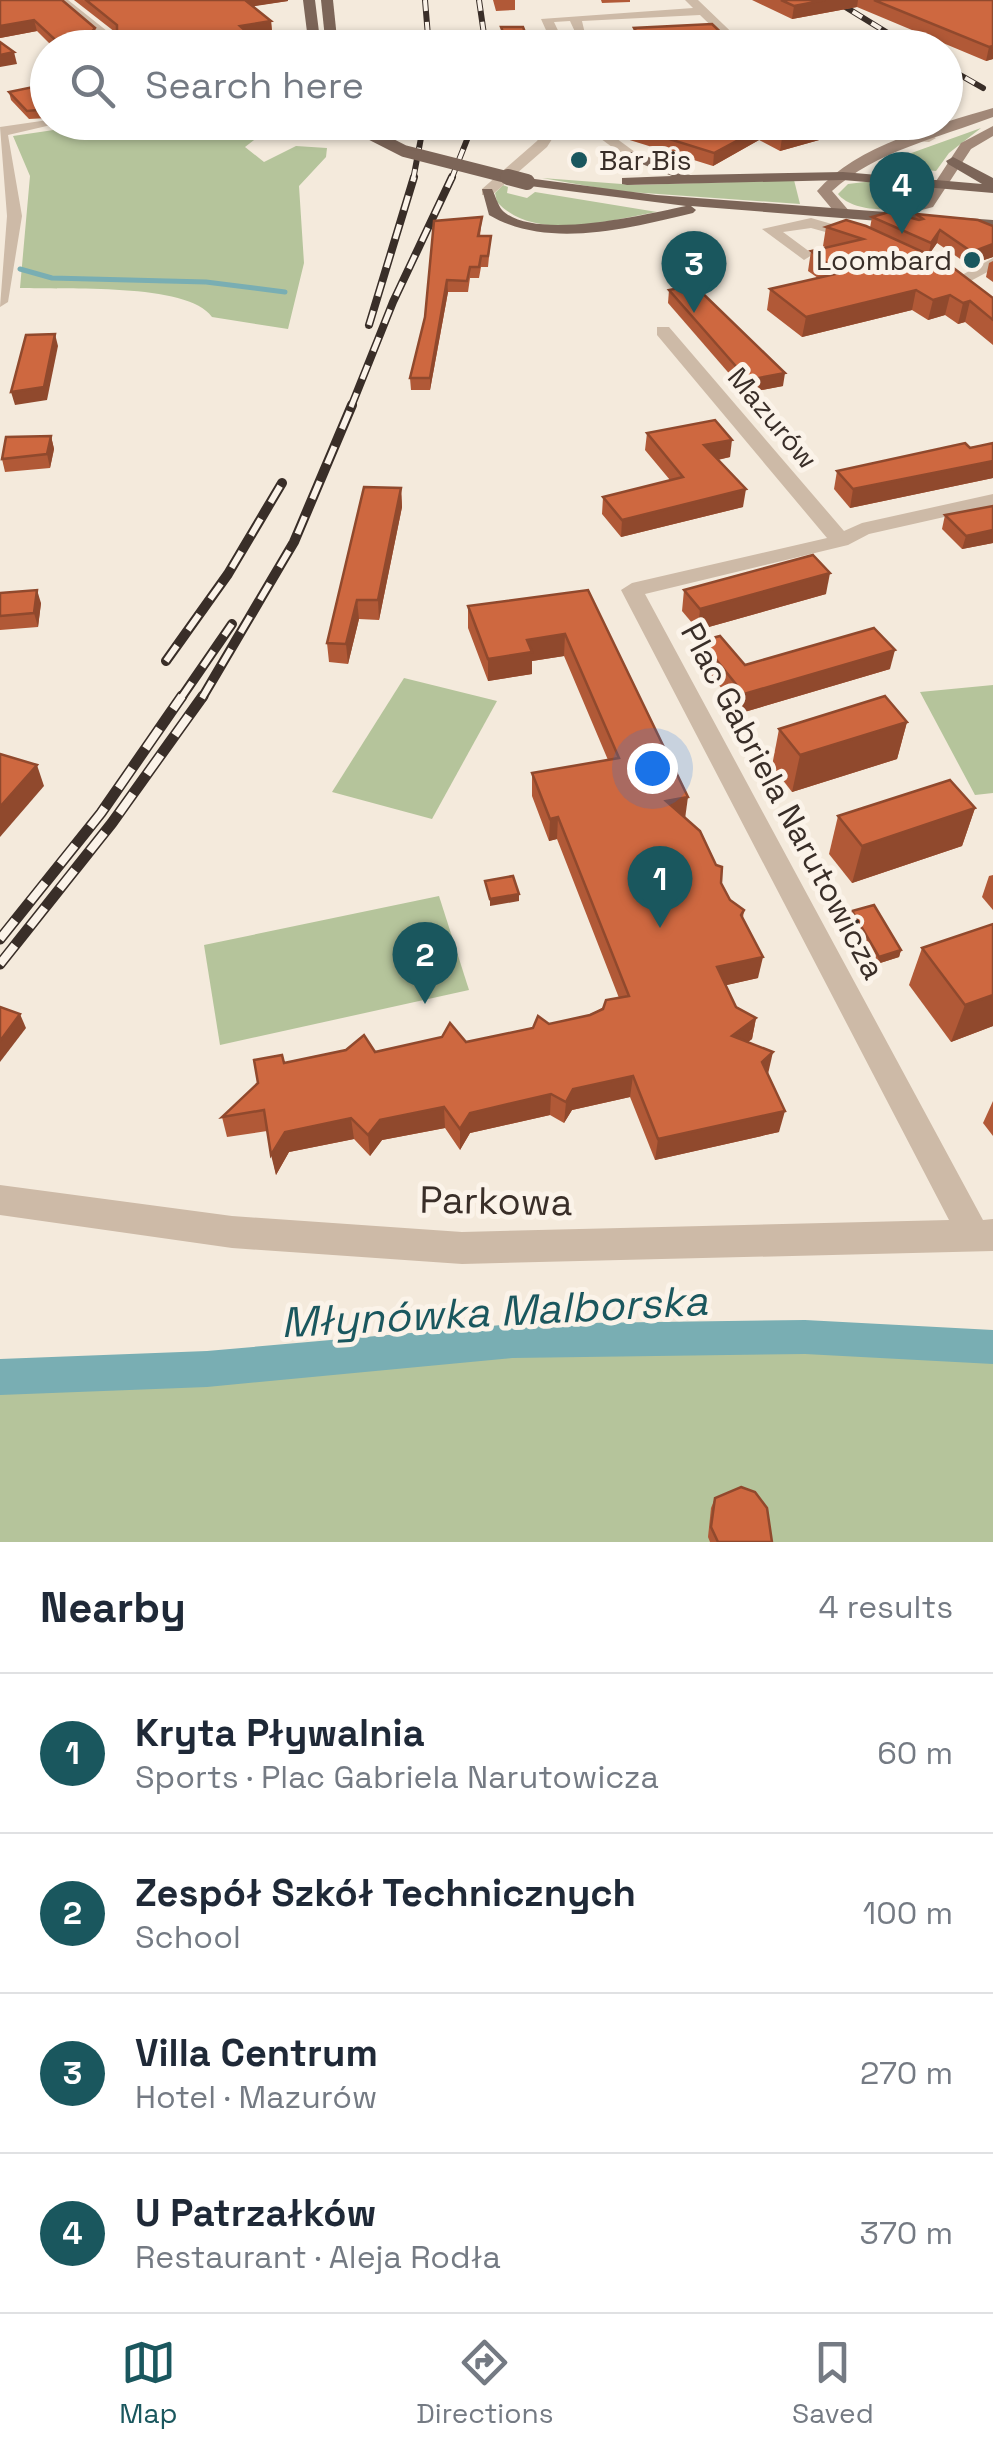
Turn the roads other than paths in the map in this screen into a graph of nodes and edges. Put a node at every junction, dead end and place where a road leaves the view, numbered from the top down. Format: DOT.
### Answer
graph roads {
  1 [pos="61,0"];
  2 [pos="309,0"];
  3 [pos="327,0"];
  4 [pos="691,0"];
  5 [pos="702,10"];
  6 [pos="575,18"];
  7 [pos="99,30"];
  8 [pos="313,30"];
  9 [pos="330,30"];
  10 [pos="723,30"];
  11 [pos="993,112"];
  12 [pos="963,124"];
  13 [pos="30,127"];
  14 [pos="993,130"];
  15 [pos="0,132"];
  16 [pos="382,140"];
  17 [pos="405,140"];
  18 [pos="545,140"];
  19 [pos="610,140"];
  20 [pos="924,140"];
  21 [pos="632,155"];
  22 [pos="953,161"];
  23 [pos="843,176"];
  24 [pos="532,178"];
  25 [pos="619,181"];
  26 [pos="698,181"];
  27 [pos="941,182"];
  28 [pos="993,187"];
  29 [pos="486,192"];
  30 [pos="710,204"];
  31 [pos="842,212"];
  32 [pos="893,216"];
  33 [pos="993,225"];
  34 [pos="876,244"];
  35 [pos="804,255"];
  36 [pos="993,262"];
  37 [pos="940,272"];
  38 [pos="959,281"];
  39 [pos="978,292"];
  40 [pos="0,302"];
  41 [pos="663,331"];
  42 [pos="993,500"];
  43 [pos="841,541"];
  44 [pos="0,1200"];
  45 [pos="984,1235"];
  1 -- 7 [label="street"];
  2 -- 8 [label="main road"];
  3 -- 9 [label="main road"];
  4 -- 5 [label="street"];
  5 -- 6 [label="street"];
  5 -- 10 [label="street"];
  11 -- 12 [label="main road"];
  13 -- 15 [label="street"];
  14 -- 22 [label="main road"];
  15 -- 40 [label="street"];
  16 -- 24 [label="main road, bridge"];
  17 -- 24 [label="main road, bridge"];
  18 -- 29 [label="street"];
  19 -- 21 [label="street"];
  20 -- 23 [label="main road"];
  21 -- 25 [label="main road"];
  21 -- 26 [label="main road"];
  22 -- 27 [label="main road"];
  22 -- 28 [label="main road"];
  23 -- 26 [label="main road"];
  23 -- 27 [label="main road"];
  23 -- 31 [label="main road"];
  24 -- 25 [label="main road"];
  24 -- 30 [label="main road"];
  25 -- 26 [label="main road"];
  27 -- 28 [label="main road"];
  27 -- 32 [label="main road"];
  29 -- 30 [label="main road"];
  30 -- 31 [label="main road"];
  31 -- 32 [label="main road"];
  32 -- 33 [label="main road"];
  34 -- 35 [label="street"];
  36 -- 38 [label="street"];
  37 -- 38 [label="street"];
  38 -- 39 [label="street"];
  41 -- 43 [label="street, Mazurów"];
  42 -- 43 [label="street"];
  43 -- 45 [label="street, Plac Gabriela Narutowicza"];
  44 -- 45 [label="street, Parkowa"];
}
